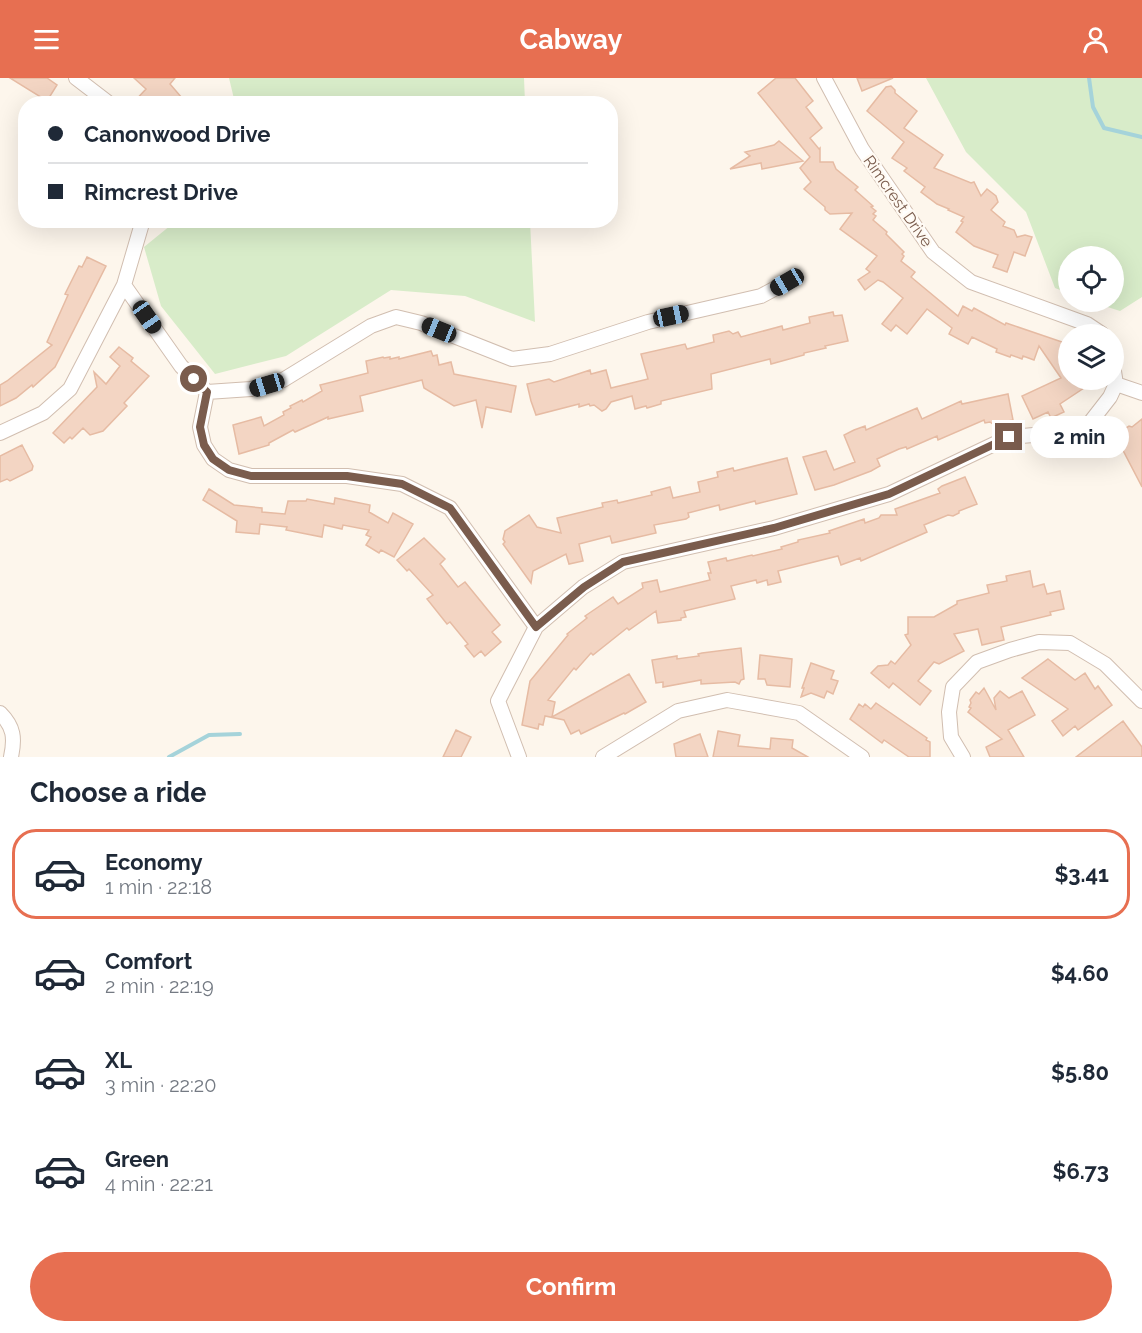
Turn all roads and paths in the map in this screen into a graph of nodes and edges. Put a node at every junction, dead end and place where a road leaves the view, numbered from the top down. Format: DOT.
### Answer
graph roads {
  1 [pos="76,78"];
  2 [pos="824,78"];
  3 [pos="100,96"];
  4 [pos="141,228"];
  5 [pos="787,282"];
  6 [pos="124,285"];
  7 [pos="1087,324"];
  8 [pos="1124,387"];
  9 [pos="1113,390"];
  10 [pos="207,392"];
  11 [pos="1142,393"];
  12 [pos="0,433"];
  13 [pos="536,627"];
  14 [pos="1142,700"];
  15 [pos="0,713"];
  16 [pos="10,757"];
  17 [pos="519,757"];
  18 [pos="603,757"];
  19 [pos="862,757"];
  20 [pos="963,757"];
  1 -- 3 [label="street"];
  2 -- 7 [label="street, Rimcrest Drive"];
  4 -- 6 [label="street"];
  5 -- 10 [label="street"];
  6 -- 10 [label="street"];
  6 -- 12 [label="street"];
  8 -- 11 [label="street"];
  9 -- 13 [label="street"];
  10 -- 13 [label="street"];
  13 -- 17 [label="street"];
  14 -- 20 [label="street"];
  15 -- 16 [label="street"];
  18 -- 19 [label="street"];
}
